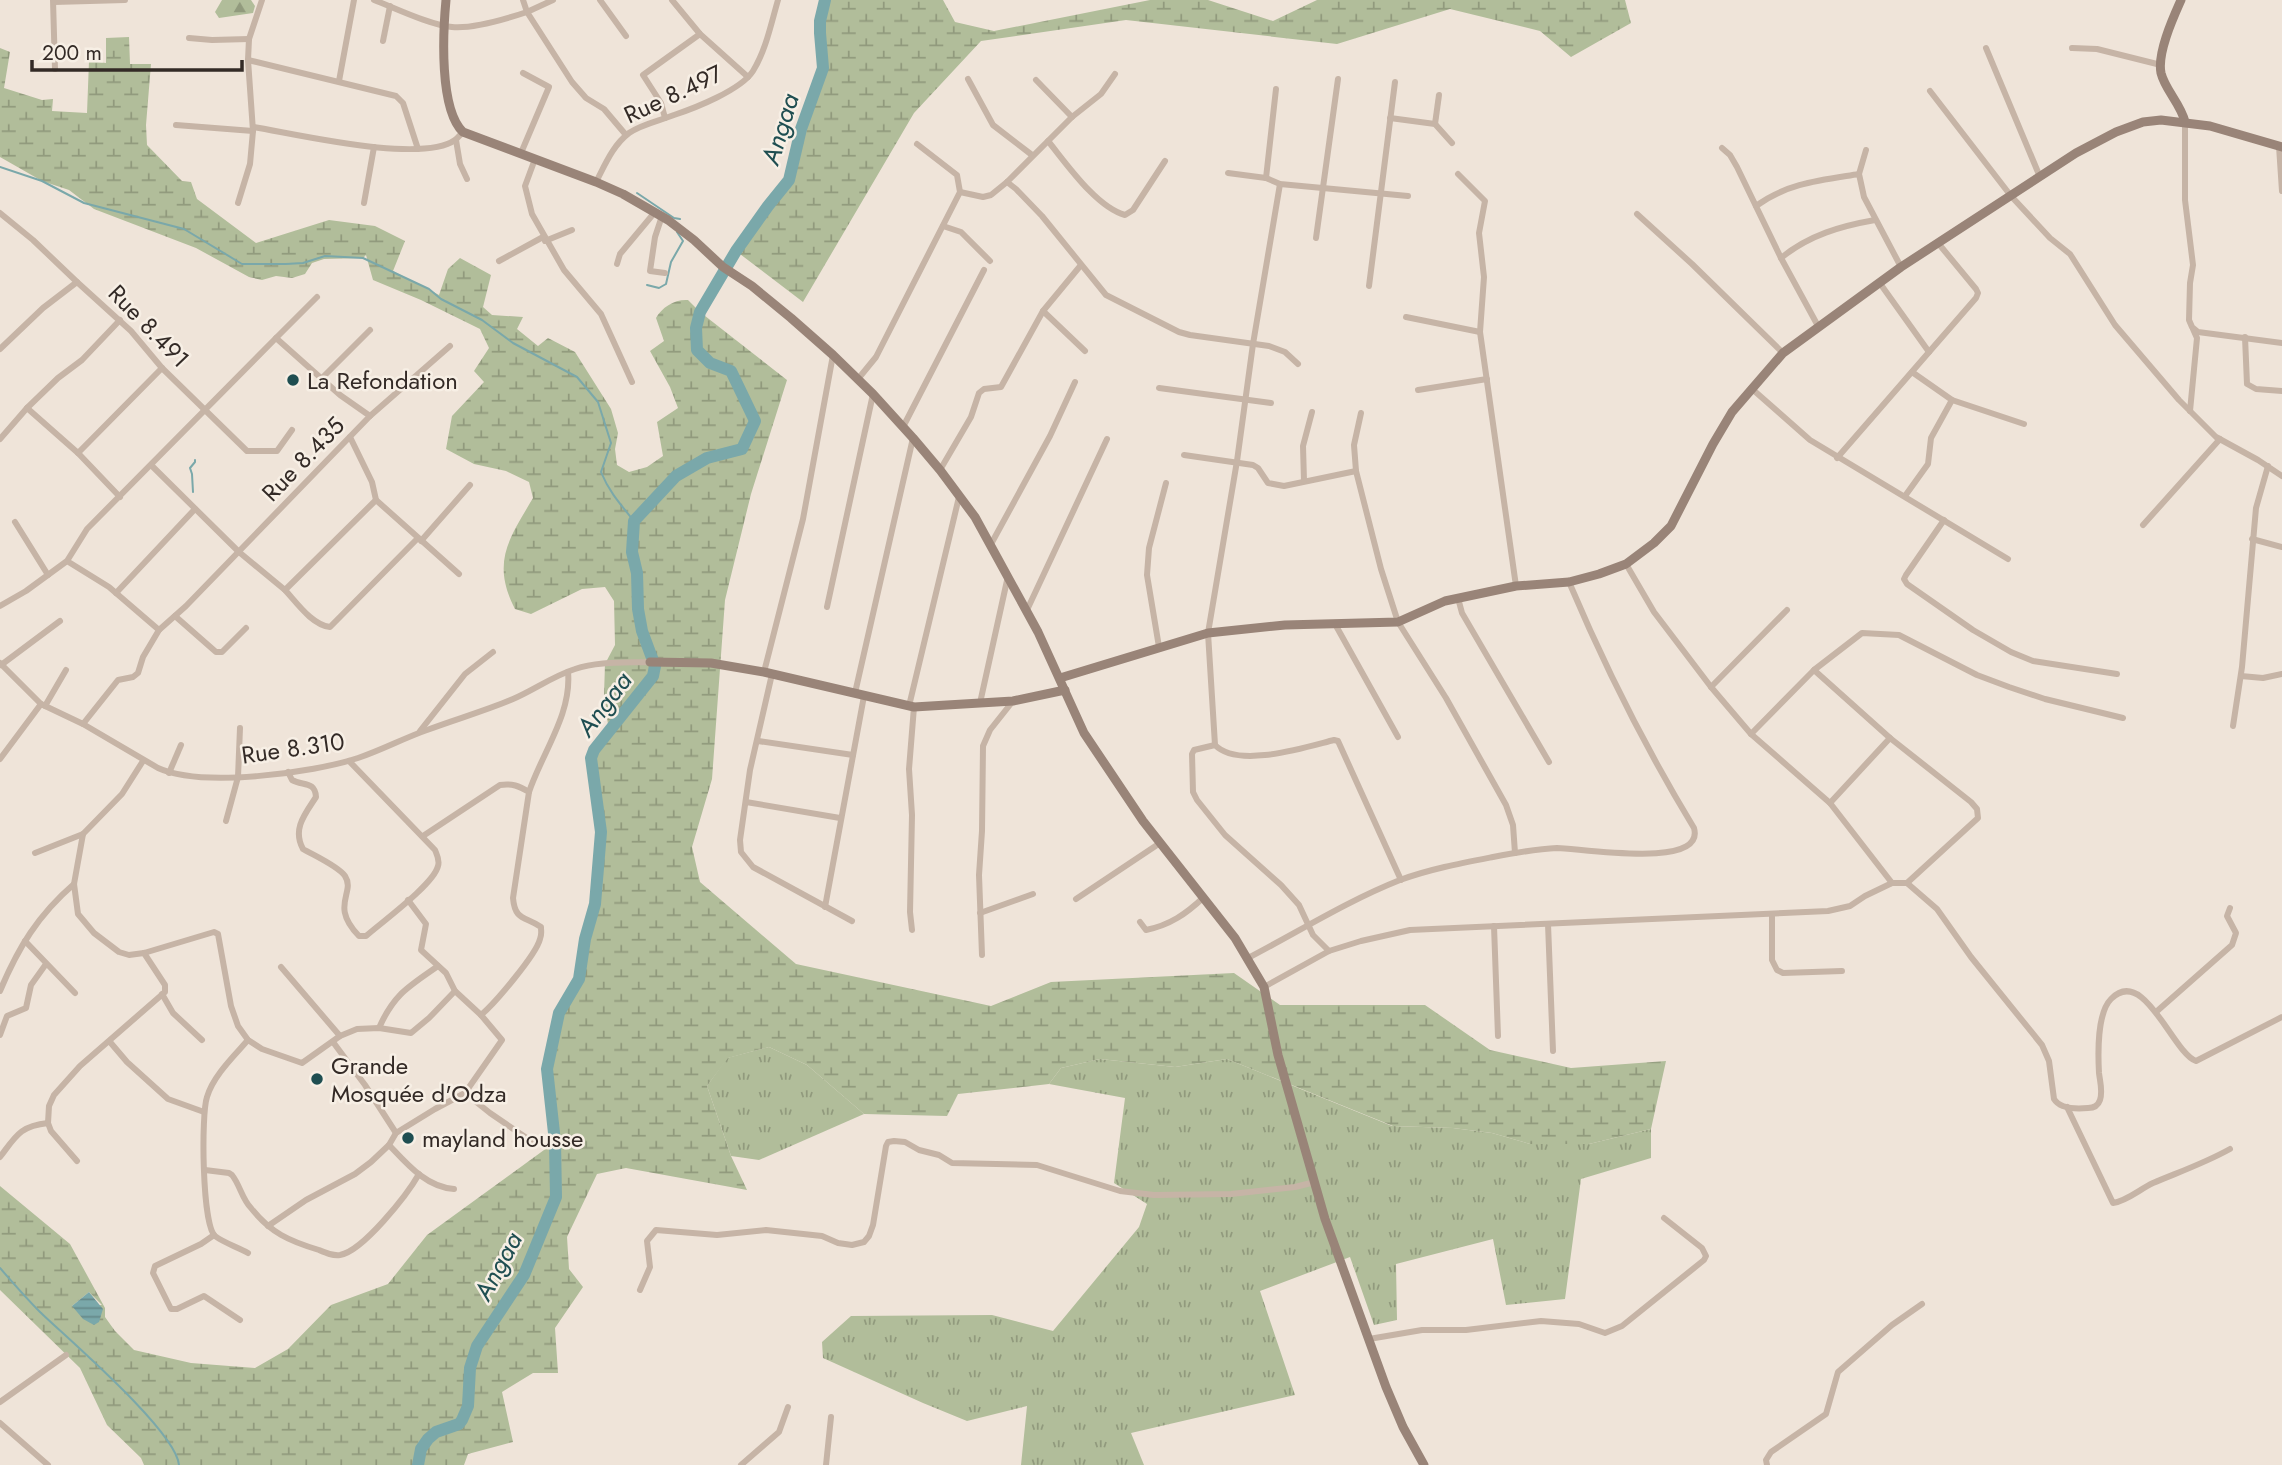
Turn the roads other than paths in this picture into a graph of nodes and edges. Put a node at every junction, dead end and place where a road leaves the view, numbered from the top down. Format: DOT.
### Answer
graph roads {
  1 [pos="125,0"];
  2 [pos="262,0"];
  3 [pos="354,0"];
  4 [pos="374,0"];
  5 [pos="446,0"];
  6 [pos="523,0"];
  7 [pos="553,0"];
  8 [pos="600,0"];
  9 [pos="672,0"];
  10 [pos="778,0"];
  11 [pos="2181,0"];
  12 [pos="54,1"];
  13 [pos="390,6"];
  14 [pos="527,12"];
  15 [pos="444,26"];
  16 [pos="699,34"];
  17 [pos="626,36"];
  18 [pos="189,38"];
  19 [pos="249,38"];
  20 [pos="383,41"];
  21 [pos="1986,48"];
  22 [pos="2072,48"];
  23 [pos="248,60"];
  24 [pos="2161,65"];
  25 [pos="55,69"];
  26 [pos="523,73"];
  27 [pos="1115,74"];
  28 [pos="748,77"];
  29 [pos="968,79"];
  30 [pos="1338,79"];
  31 [pos="1036,80"];
  32 [pos="339,81"];
  33 [pos="1395,82"];
  34 [pos="1276,89"];
  35 [pos="1930,91"];
  36 [pos="1439,95"];
  37 [pos="1072,117"];
  38 [pos="665,118"];
  39 [pos="1390,118"];
  40 [pos="2185,122"];
  41 [pos="1435,124"];
  42 [pos="176,125"];
  43 [pos="253,129"];
  44 [pos="463,132"];
  45 [pos="626,135"];
  46 [pos="456,140"];
  47 [pos="1048,141"];
  48 [pos="1452,143"];
  49 [pos="917,144"];
  50 [pos="2280,146"];
  51 [pos="374,147"];
  52 [pos="1722,148"];
  53 [pos="418,149"];
  54 [pos="1866,150"];
  55 [pos="521,153"];
  56 [pos="1032,155"];
  57 [pos="535,159"];
  58 [pos="1165,161"];
  59 [pos="1228,173"];
  60 [pos="1458,174"];
  61 [pos="1859,174"];
  62 [pos="2040,177"];
  63 [pos="1266,178"];
  64 [pos="467,179"];
  65 [pos="596,182"];
  66 [pos="1007,183"];
  67 [pos="1280,184"];
  68 [pos="1322,188"];
  69 [pos="2282,191"];
  70 [pos="960,192"];
  71 [pos="1380,192"];
  72 [pos="1408,196"];
  73 [pos="2011,196"];
  74 [pos="363,203"];
  75 [pos="238,204"];
  76 [pos="1756,206"];
  77 [pos="0,213"];
  78 [pos="659,214"];
  79 [pos="1637,214"];
  80 [pos="1875,220"];
  81 [pos="943,226"];
  82 [pos="572,230"];
  83 [pos="1316,237"];
  84 [pos="545,239"];
  85 [pos="1938,243"];
  86 [pos="1781,258"];
  87 [pos="499,261"];
  88 [pos="990,261"];
  89 [pos="617,264"];
  90 [pos="1081,265"];
  91 [pos="1901,267"];
  92 [pos="984,270"];
  93 [pos="665,273"];
  94 [pos="77,282"];
  95 [pos="1879,282"];
  96 [pos="1369,286"];
  97 [pos="317,297"];
  98 [pos="1043,311"];
  99 [pos="1406,317"];
  100 [pos="120,320"];
  101 [pos="1818,326"];
  102 [pos="2192,327"];
  103 [pos="370,330"];
  104 [pos="1480,332"];
  105 [pos="2245,337"];
  106 [pos="276,338"];
  107 [pos="2282,343"];
  108 [pos="1253,344"];
  109 [pos="450,346"];
  110 [pos="0,349"];
  111 [pos="1085,351"];
  112 [pos="1929,352"];
  113 [pos="1783,353"];
  114 [pos="833,355"];
  115 [pos="1298,364"];
  116 [pos="162,368"];
  117 [pos="1912,372"];
  118 [pos="321,379"];
  119 [pos="858,379"];
  120 [pos="1487,379"];
  121 [pos="632,382"];
  122 [pos="1075,382"];
  123 [pos="1159,388"];
  124 [pos="1751,388"];
  125 [pos="1418,390"];
  126 [pos="2282,391"];
  127 [pos="873,394"];
  128 [pos="1244,400"];
  129 [pos="1952,400"];
  130 [pos="1272,404"];
  131 [pos="27,408"];
  132 [pos="205,411"];
  133 [pos="2190,411"];
  134 [pos="1312,412"];
  135 [pos="1361,413"];
  136 [pos="370,416"];
  137 [pos="2024,424"];
  138 [pos="903,427"];
  139 [pos="292,430"];
  140 [pos="350,437"];
  141 [pos="912,438"];
  142 [pos="0,439"];
  143 [pos="1107,439"];
  144 [pos="2220,439"];
  145 [pos="78,453"];
  146 [pos="1184,455"];
  147 [pos="1837,458"];
  148 [pos="1237,461"];
  149 [pos="151,465"];
  150 [pos="2268,466"];
  151 [pos="940,470"];
  152 [pos="1356,471"];
  153 [pos="2282,476"];
  154 [pos="1304,481"];
  155 [pos="1166,483"];
  156 [pos="470,485"];
  157 [pos="1905,496"];
  158 [pos="120,497"];
  159 [pos="959,497"];
  160 [pos="376,500"];
  161 [pos="195,509"];
  162 [pos="1944,520"];
  163 [pos="15,522"];
  164 [pos="2143,525"];
  165 [pos="2252,539"];
  166 [pos="420,540"];
  167 [pos="990,546"];
  168 [pos="2282,547"];
  169 [pos="239,552"];
  170 [pos="2008,559"];
  171 [pos="67,561"];
  172 [pos="1626,564"];
  173 [pos="48,575"];
  174 [pos="458,575"];
  175 [pos="1008,576"];
  176 [pos="1569,582"];
  177 [pos="1516,586"];
  178 [pos="285,590"];
  179 [pos="116,593"];
  180 [pos="1458,598"];
  181 [pos="0,606"];
  182 [pos="827,607"];
  183 [pos="1027,610"];
  184 [pos="1787,610"];
  185 [pos="176,616"];
  186 [pos="60,621"];
  187 [pos="1398,622"];
  188 [pos="1335,624"];
  189 [pos="246,628"];
  190 [pos="159,630"];
  191 [pos="1209,633"];
  192 [pos="1159,647"];
  193 [pos="493,652"];
  194 [pos="650,662"];
  195 [pos="1,664"];
  196 [pos="66,670"];
  197 [pos="1814,670"];
  198 [pos="568,672"];
  199 [pos="768,673"];
  200 [pos="2117,674"];
  201 [pos="2282,674"];
  202 [pos="2241,676"];
  203 [pos="1060,678"];
  204 [pos="1711,687"];
  205 [pos="1065,690"];
  206 [pos="860,694"];
  207 [pos="1013,701"];
  208 [pos="980,703"];
  209 [pos="43,705"];
  210 [pos="912,706"];
  211 [pos="2123,718"];
  212 [pos="83,724"];
  213 [pos="2233,726"];
  214 [pos="240,729"];
  215 [pos="419,733"];
  216 [pos="1751,734"];
  217 [pos="1398,737"];
  218 [pos="1890,737"];
  219 [pos="758,741"];
  220 [pos="181,745"];
  221 [pos="1215,746"];
  222 [pos="853,755"];
  223 [pos="0,758"];
  224 [pos="143,761"];
  225 [pos="349,761"];
  226 [pos="1549,762"];
  227 [pos="288,772"];
  228 [pos="169,773"];
  229 [pos="238,777"];
  230 [pos="529,792"];
  231 [pos="746,802"];
  232 [pos="1830,803"];
  233 [pos="840,818"];
  234 [pos="226,821"];
  235 [pos="83,834"];
  236 [pos="423,836"];
  237 [pos="1160,843"];
  238 [pos="35,853"];
  239 [pos="1515,853"];
  240 [pos="1401,880"];
  241 [pos="1892,883"];
  242 [pos="1907,883"];
  243 [pos="74,884"];
  244 [pos="1033,894"];
  245 [pos="1204,897"];
  246 [pos="1076,899"];
  247 [pos="408,900"];
  248 [pos="825,907"];
  249 [pos="2230,908"];
  250 [pos="980,914"];
  251 [pos="1772,914"];
  252 [pos="852,921"];
  253 [pos="1140,922"];
  254 [pos="1548,924"];
  255 [pos="1310,926"];
  256 [pos="1494,926"];
  257 [pos="912,930"];
  258 [pos="25,941"];
  259 [pos="1329,951"];
  260 [pos="144,953"];
  261 [pos="982,955"];
  262 [pos="1248,958"];
  263 [pos="46,964"];
  264 [pos="438,966"];
  265 [pos="281,967"];
  266 [pos="1842,971"];
  267 [pos="1264,987"];
  268 [pos="0,991"];
  269 [pos="455,991"];
  270 [pos="75,993"];
  271 [pos="162,994"];
  272 [pos="2156,1012"];
  273 [pos="481,1015"];
  274 [pos="2282,1017"];
  275 [pos="379,1028"];
  276 [pos="0,1035"];
  277 [pos="340,1036"];
  278 [pos="1498,1037"];
  279 [pos="202,1040"];
  280 [pos="248,1040"];
  281 [pos="110,1041"];
  282 [pos="333,1042"];
  283 [pos="1553,1051"];
  284 [pos="465,1093"];
  285 [pos="2067,1107"];
  286 [pos="204,1112"];
  287 [pos="48,1123"];
  288 [pos="396,1133"];
  289 [pos="531,1141"];
  290 [pos="389,1145"];
  291 [pos="2230,1149"];
  292 [pos="0,1157"];
  293 [pos="77,1161"];
  294 [pos="205,1170"];
  295 [pos="419,1174"];
  296 [pos="1315,1182"];
  297 [pos="454,1189"];
  298 [pos="1664,1219"];
  299 [pos="268,1226"];
  300 [pos="214,1235"];
  301 [pos="248,1253"];
  302 [pos="640,1290"];
  303 [pos="1922,1304"];
  304 [pos="240,1320"];
  305 [pos="1369,1339"];
  306 [pos="66,1355"];
  307 [pos="0,1402"];
  308 [pos="788,1407"];
  309 [pos="831,1417"];
  310 [pos="0,1423"];
  311 [pos="48,1465"];
  312 [pos="741,1465"];
  313 [pos="826,1465"];
  314 [pos="1424,1465"];
  315 [pos="1767,1465"];
  1 -- 12 [label="street"];
  2 -- 19 [label="street"];
  3 -- 32 [label="street"];
  4 -- 13 [label="street"];
  5 -- 15 [label="street"];
  6 -- 14 [label="street"];
  7 -- 14 [label="street"];
  8 -- 17 [label="street"];
  9 -- 16 [label="street"];
  10 -- 28 [label="street, Rue 8.497"];
  11 -- 24 [label="street"];
  12 -- 25 [label="street"];
  13 -- 15 [label="street"];
  13 -- 20 [label="street"];
  14 -- 15 [label="street"];
  14 -- 45 [label="street"];
  15 -- 44 [label="street"];
  16 -- 28 [label="street"];
  16 -- 38 [label="street"];
  18 -- 19 [label="street"];
  19 -- 23 [label="street"];
  21 -- 62 [label="street"];
  22 -- 24 [label="street"];
  23 -- 32 [label="street"];
  23 -- 43 [label="street"];
  24 -- 40 [label="street"];
  26 -- 55 [label="street"];
  27 -- 37 [label="street"];
  28 -- 38 [label="street, Rue 8.497"];
  29 -- 56 [label="street"];
  30 -- 68 [label="street"];
  31 -- 37 [label="street"];
  32 -- 53 [label="street"];
  33 -- 39 [label="street"];
  34 -- 63 [label="street"];
  35 -- 73 [label="street"];
  36 -- 41 [label="street"];
  37 -- 47 [label="street"];
  38 -- 45 [label="street, Rue 8.497"];
  39 -- 41 [label="street"];
  39 -- 71 [label="street"];
  40 -- 50 [label="street"];
  40 -- 62 [label="street"];
  40 -- 102 [label="street"];
  41 -- 48 [label="street"];
  42 -- 43 [label="street"];
  43 -- 51 [label="street"];
  43 -- 75 [label="street"];
  44 -- 46 [label="street"];
  44 -- 55 [label="street"];
  45 -- 65 [label="street, Rue 8.497"];
  46 -- 53 [label="street"];
  46 -- 64 [label="street"];
  47 -- 56 [label="street"];
  47 -- 58 [label="street"];
  49 -- 70 [label="street"];
  50 -- 69 [label="street"];
  51 -- 53 [label="street"];
  51 -- 74 [label="street"];
  52 -- 76 [label="street"];
  54 -- 61 [label="street"];
  55 -- 57 [label="street"];
  56 -- 66 [label="street"];
  57 -- 65 [label="street"];
  57 -- 84 [label="street"];
  59 -- 63 [label="street"];
  60 -- 104 [label="street"];
  61 -- 76 [label="street"];
  61 -- 80 [label="street"];
  62 -- 73 [label="street"];
  63 -- 67 [label="street"];
  65 -- 78 [label="street"];
  66 -- 70 [label="street"];
  66 -- 90 [label="street"];
  67 -- 68 [label="street"];
  67 -- 108 [label="street"];
  68 -- 71 [label="street"];
  68 -- 83 [label="street"];
  70 -- 81 [label="street"];
  71 -- 72 [label="street"];
  71 -- 96 [label="street"];
  73 -- 85 [label="street"];
  73 -- 133 [label="street"];
  76 -- 86 [label="street"];
  77 -- 94 [label="street"];
  78 -- 89 [label="street"];
  78 -- 93 [label="street"];
  78 -- 114 [label="street"];
  79 -- 113 [label="street"];
  80 -- 86 [label="street"];
  80 -- 91 [label="street"];
  81 -- 88 [label="street"];
  81 -- 119 [label="street"];
  82 -- 84 [label="street"];
  84 -- 87 [label="street"];
  84 -- 121 [label="street"];
  85 -- 91 [label="street"];
  85 -- 112 [label="street"];
  86 -- 101 [label="street"];
  90 -- 98 [label="street"];
  90 -- 108 [label="street"];
  91 -- 95 [label="street"];
  92 -- 138 [label="street"];
  94 -- 100 [label="street, Rue 8.491"];
  94 -- 110 [label="street, Rue 8.491"];
  95 -- 101 [label="street"];
  95 -- 112 [label="street"];
  97 -- 106 [label="street"];
  98 -- 111 [label="street"];
  98 -- 151 [label="street"];
  99 -- 104 [label="street"];
  100 -- 116 [label="street, Rue 8.491"];
  100 -- 131 [label="street"];
  101 -- 113 [label="street"];
  102 -- 105 [label="street"];
  102 -- 133 [label="street"];
  103 -- 118 [label="street"];
  104 -- 120 [label="street"];
  105 -- 107 [label="street"];
  105 -- 126 [label="street"];
  106 -- 118 [label="street, Rue 8.435"];
  106 -- 132 [label="street"];
  108 -- 115 [label="street"];
  108 -- 128 [label="street"];
  109 -- 136 [label="street"];
  112 -- 117 [label="street"];
  113 -- 124 [label="street"];
  114 -- 119 [label="street"];
  114 -- 199 [label="street"];
  116 -- 132 [label="street, Rue 8.491"];
  116 -- 145 [label="street"];
  117 -- 129 [label="street"];
  117 -- 147 [label="street"];
  118 -- 136 [label="street, Rue 8.435"];
  119 -- 127 [label="street"];
  120 -- 125 [label="street"];
  120 -- 177 [label="street"];
  122 -- 167 [label="street"];
  123 -- 128 [label="street"];
  124 -- 147 [label="street"];
  124 -- 172 [label="street"];
  127 -- 138 [label="street"];
  127 -- 182 [label="street"];
  128 -- 130 [label="street"];
  128 -- 148 [label="street"];
  129 -- 137 [label="street"];
  129 -- 157 [label="street"];
  131 -- 142 [label="street"];
  131 -- 145 [label="street"];
  132 -- 139 [label="street, Rue 8.491"];
  132 -- 149 [label="street"];
  133 -- 144 [label="street"];
  134 -- 154 [label="street"];
  135 -- 152 [label="street"];
  136 -- 140 [label="street, Rue 8.435"];
  138 -- 141 [label="street"];
  140 -- 160 [label="street"];
  140 -- 169 [label="street, Rue 8.435"];
  141 -- 151 [label="street"];
  141 -- 206 [label="street"];
  143 -- 183 [label="street"];
  144 -- 150 [label="street"];
  144 -- 164 [label="street"];
  145 -- 158 [label="street"];
  146 -- 148 [label="street"];
  147 -- 157 [label="street"];
  148 -- 154 [label="street"];
  148 -- 191 [label="street"];
  149 -- 158 [label="street"];
  149 -- 161 [label="street"];
  150 -- 153 [label="street"];
  150 -- 165 [label="street"];
  151 -- 159 [label="street"];
  152 -- 154 [label="street"];
  152 -- 187 [label="street"];
  155 -- 192 [label="street"];
  156 -- 166 [label="street"];
  157 -- 162 [label="street"];
  158 -- 171 [label="street"];
  159 -- 167 [label="street"];
  159 -- 210 [label="street"];
  160 -- 166 [label="street"];
  160 -- 178 [label="street"];
  161 -- 169 [label="street"];
  161 -- 179 [label="street"];
  162 -- 170 [label="street"];
  162 -- 200 [label="street"];
  163 -- 173 [label="street"];
  165 -- 168 [label="street"];
  165 -- 202 [label="street"];
  166 -- 174 [label="street"];
  166 -- 178 [label="street"];
  167 -- 175 [label="street"];
  169 -- 178 [label="street"];
  169 -- 185 [label="street, Rue 8.435"];
  171 -- 173 [label="street"];
  171 -- 179 [label="street"];
  172 -- 176 [label="street"];
  172 -- 204 [label="street"];
  173 -- 181 [label="street"];
  175 -- 183 [label="street"];
  175 -- 208 [label="street"];
  176 -- 177 [label="street"];
  176 -- 239 [label="street"];
  177 -- 180 [label="street"];
  179 -- 190 [label="street"];
  180 -- 187 [label="street"];
  180 -- 226 [label="street"];
  183 -- 203 [label="street"];
  184 -- 204 [label="street"];
  185 -- 189 [label="street"];
  185 -- 190 [label="street, Rue 8.435"];
  186 -- 195 [label="street"];
  187 -- 188 [label="street"];
  187 -- 239 [label="street"];
  188 -- 191 [label="street"];
  188 -- 217 [label="street"];
  190 -- 212 [label="street"];
  191 -- 192 [label="street"];
  191 -- 221 [label="street"];
  192 -- 203 [label="street"];
  193 -- 215 [label="street"];
  194 -- 198 [label="street, Rue 8.310"];
  194 -- 199 [label="street"];
  195 -- 209 [label="street, Rue 8.310"];
  196 -- 209 [label="street"];
  197 -- 211 [label="street"];
  197 -- 216 [label="street"];
  197 -- 218 [label="street"];
  198 -- 215 [label="street, Rue 8.310"];
  198 -- 230 [label="street"];
  199 -- 206 [label="street"];
  199 -- 219 [label="street"];
  201 -- 202 [label="street"];
  202 -- 213 [label="street"];
  203 -- 205 [label="street"];
  204 -- 216 [label="street"];
  205 -- 207 [label="street"];
  205 -- 237 [label="street"];
  206 -- 210 [label="street"];
  206 -- 222 [label="street"];
  207 -- 208 [label="street"];
  207 -- 250 [label="street"];
  208 -- 210 [label="street"];
  209 -- 212 [label="street, Rue 8.310"];
  209 -- 223 [label="street"];
  210 -- 257 [label="street"];
  212 -- 224 [label="street, Rue 8.310"];
  214 -- 229 [label="street"];
  215 -- 225 [label="street, Rue 8.310"];
  216 -- 232 [label="street"];
  218 -- 232 [label="street"];
  218 -- 242 [label="street"];
  219 -- 222 [label="street"];
  219 -- 231 [label="street"];
  220 -- 228 [label="street"];
  221 -- 240 [label="street"];
  221 -- 255 [label="street"];
  222 -- 233 [label="street"];
  224 -- 228 [label="street, Rue 8.310"];
  224 -- 235 [label="street"];
  225 -- 227 [label="street, Rue 8.310"];
  225 -- 236 [label="street"];
  227 -- 229 [label="street, Rue 8.310"];
  227 -- 247 [label="street"];
  228 -- 229 [label="street, Rue 8.310"];
  229 -- 234 [label="street"];
  230 -- 236 [label="street"];
  230 -- 273 [label="street"];
  231 -- 233 [label="street"];
  231 -- 248 [label="street"];
  232 -- 241 [label="street"];
  233 -- 248 [label="street"];
  235 -- 238 [label="street"];
  235 -- 243 [label="street"];
  236 -- 247 [label="street"];
  237 -- 245 [label="street"];
  237 -- 246 [label="street"];
  239 -- 240 [label="street"];
  240 -- 255 [label="street"];
  241 -- 242 [label="street"];
  241 -- 251 [label="street"];
  242 -- 285 [label="street"];
  243 -- 258 [label="street"];
  243 -- 260 [label="street"];
  244 -- 250 [label="street"];
  245 -- 253 [label="street"];
  245 -- 262 [label="street"];
  247 -- 264 [label="street"];
  248 -- 252 [label="street"];
  249 -- 272 [label="street"];
  250 -- 261 [label="street"];
  251 -- 254 [label="street"];
  251 -- 266 [label="street"];
  254 -- 256 [label="street"];
  254 -- 283 [label="street"];
  255 -- 259 [label="street"];
  255 -- 262 [label="street"];
  256 -- 259 [label="street"];
  256 -- 278 [label="street"];
  258 -- 263 [label="street"];
  258 -- 268 [label="street"];
  259 -- 267 [label="street"];
  260 -- 271 [label="street"];
  260 -- 280 [label="street"];
  262 -- 267 [label="street"];
  263 -- 270 [label="street"];
  263 -- 276 [label="street"];
  264 -- 269 [label="street"];
  264 -- 275 [label="street"];
  265 -- 277 [label="street"];
  267 -- 296 [label="street"];
  269 -- 273 [label="street"];
  269 -- 275 [label="street"];
  271 -- 279 [label="street"];
  271 -- 281 [label="street"];
  272 -- 274 [label="street"];
  272 -- 285 [label="street"];
  273 -- 284 [label="street"];
  275 -- 277 [label="street"];
  277 -- 282 [label="street"];
  280 -- 282 [label="street"];
  280 -- 286 [label="street"];
  281 -- 286 [label="street"];
  281 -- 287 [label="street"];
  282 -- 288 [label="street"];
  284 -- 288 [label="street"];
  284 -- 289 [label="street"];
  285 -- 291 [label="street"];
  286 -- 294 [label="street"];
  287 -- 292 [label="street"];
  287 -- 293 [label="street"];
  288 -- 290 [label="street"];
  290 -- 295 [label="street"];
  290 -- 299 [label="street"];
  294 -- 299 [label="street"];
  294 -- 300 [label="street"];
  295 -- 297 [label="street"];
  295 -- 299 [label="street"];
  296 -- 302 [label="street"];
  296 -- 305 [label="street"];
  298 -- 305 [label="street"];
  300 -- 301 [label="street"];
  300 -- 304 [label="street"];
  303 -- 315 [label="street"];
  305 -- 314 [label="street"];
  306 -- 307 [label="street"];
  308 -- 312 [label="street"];
  309 -- 313 [label="street"];
  310 -- 311 [label="street"];
}
